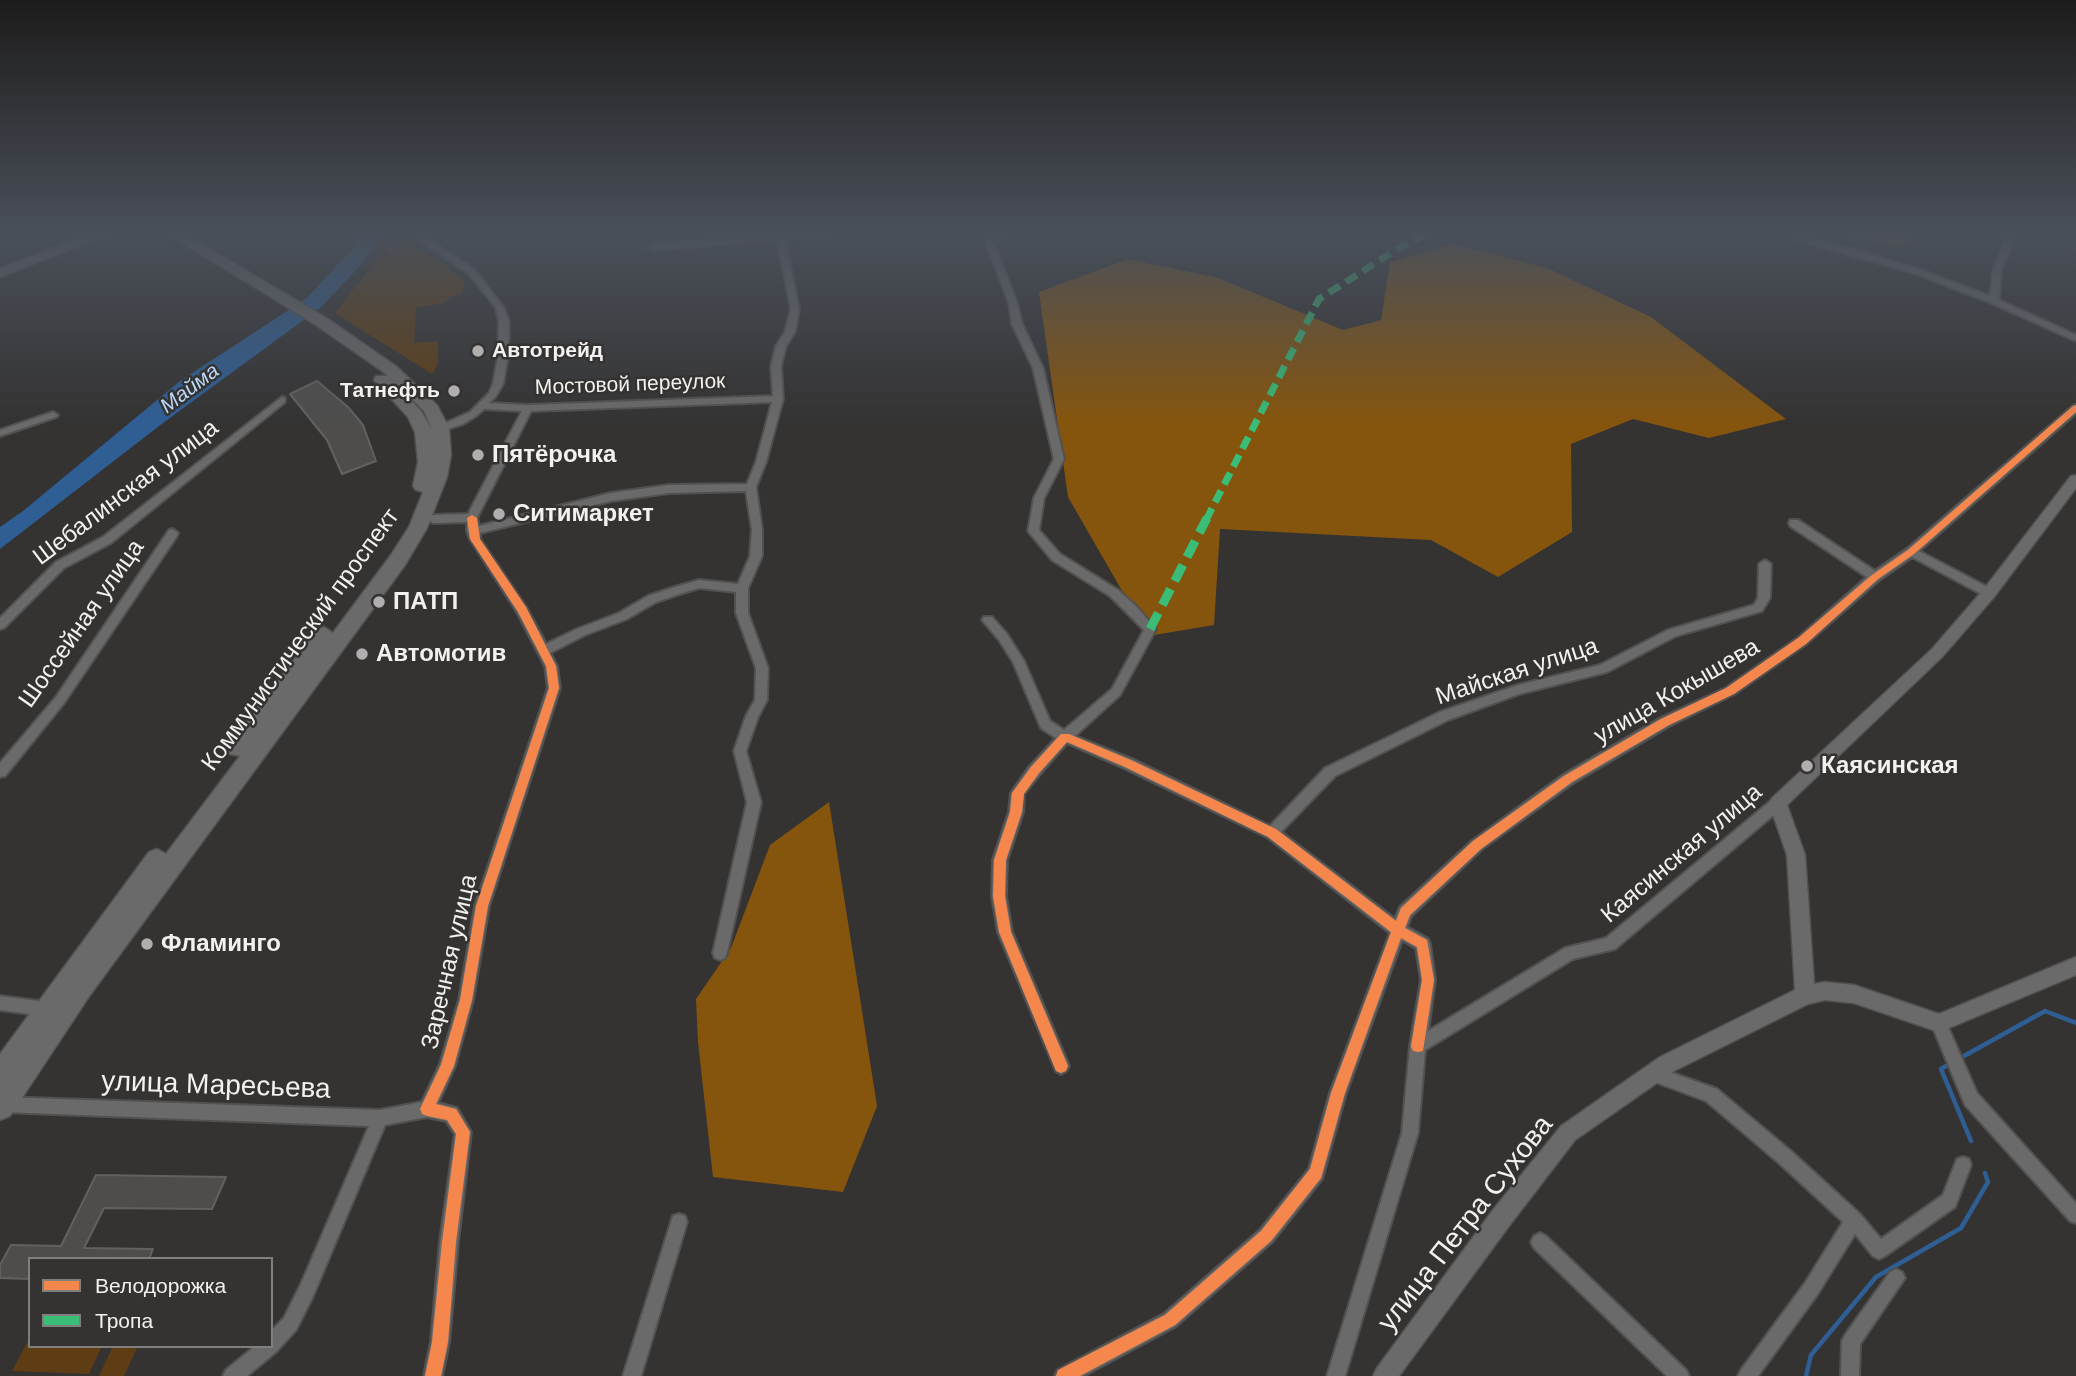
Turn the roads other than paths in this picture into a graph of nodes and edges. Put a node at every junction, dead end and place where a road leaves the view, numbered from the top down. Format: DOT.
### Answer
graph roads {
  1 [pos="267,297"];
  2 [pos="491,297"];
  3 [pos="793,297"];
  4 [pos="1011,297"];
  5 [pos="1984,297"];
  6 [pos="1994,297"];
  7 [pos="1994,301"];
  8 [pos="2076,338"];
  9 [pos="778,399"];
  10 [pos="282,400"];
  11 [pos="484,406"];
  12 [pos="528,408"];
  13 [pos="2076,408"];
  14 [pos="53,415"];
  15 [pos="432,430"];
  16 [pos="0,433"];
  17 [pos="2076,479"];
  18 [pos="751,487"];
  19 [pos="433,519"];
  20 [pos="1794,523"];
  21 [pos="472,524"];
  22 [pos="173,533"];
  23 [pos="1911,552"];
  24 [pos="1765,564"];
  25 [pos="1875,577"];
  26 [pos="742,588"];
  27 [pos="1989,593"];
  28 [pos="988,620"];
  29 [pos="0,625"];
  30 [pos="543,651"];
  31 [pos="1065,737"];
  32 [pos="0,772"];
  33 [pos="1777,803"];
  34 [pos="1272,833"];
  35 [pos="1398,930"];
  36 [pos="720,953"];
  37 [pos="2076,966"];
  38 [pos="1805,995"];
  39 [pos="0,1003"];
  40 [pos="46,1009"];
  41 [pos="1939,1023"];
  42 [pos="1418,1046"];
  43 [pos="1061,1066"];
  44 [pos="1653,1074"];
  45 [pos="0,1076"];
  46 [pos="1,1105"];
  47 [pos="427,1109"];
  48 [pos="380,1118"];
  49 [pos="1963,1166"];
  50 [pos="2076,1215"];
  51 [pos="1854,1220"];
  52 [pos="679,1222"];
  53 [pos="1539,1242"];
  54 [pos="1896,1278"];
  55 [pos="273,1344"];
  56 [pos="268,1348"];
  57 [pos="232,1376"];
  58 [pos="433,1376"];
  59 [pos="632,1376"];
  60 [pos="1063,1376"];
  61 [pos="1336,1376"];
  62 [pos="1385,1376"];
  63 [pos="1680,1376"];
  64 [pos="1747,1376"];
  65 [pos="1850,1376"];
  1 -- 15 [label="main road"];
  2 -- 11 [label="street"];
  3 -- 9 [label="street"];
  4 -- 31 [label="street"];
  5 -- 7 [label="street"];
  6 -- 7 [label="street"];
  7 -- 8 [label="street"];
  9 -- 12 [label="street, Мостовой переулок"];
  9 -- 18 [label="street"];
  10 -- 29 [label="street, Шебалинская улица"];
  11 -- 12 [label="street, Мостовой переулок"];
  11 -- 15 [label="street"];
  12 -- 21 [label="street"];
  13 -- 23 [label="street, улица Кокышева"];
  14 -- 16 [label="street"];
  15 -- 40 [label="main road, Коммунистический проспект"];
  15 -- 46 [label="main road, Коммунистический проспект"];
  17 -- 27 [label="street, Каясинская улица"];
  18 -- 21 [label="street"];
  18 -- 26 [label="street"];
  19 -- 21 [label="street"];
  20 -- 25 [label="street"];
  21 -- 30 [label="street, Заречная улица"];
  22 -- 32 [label="street, Шоссейная улица"];
  23 -- 25 [label="street, улица Кокышева"];
  23 -- 27 [label="street"];
  24 -- 34 [label="street, Майская улица"];
  25 -- 35 [label="street, улица Кокышева"];
  26 -- 30 [label="street"];
  26 -- 36 [label="street"];
  27 -- 33 [label="street, Каясинская улица"];
  28 -- 31 [label="street"];
  30 -- 47 [label="street, Заречная улица"];
  31 -- 34 [label="street"];
  31 -- 43 [label="street"];
  33 -- 38 [label="street"];
  33 -- 42 [label="street, Каясинская улица"];
  34 -- 35 [label="street"];
  35 -- 42 [label="street"];
  35 -- 60 [label="street, улица Кокышева"];
  37 -- 41 [label="street"];
  38 -- 41 [label="street, улица Петра Сухова"];
  38 -- 44 [label="street, улица Петра Сухова"];
  39 -- 40 [label="street"];
  40 -- 45 [label="main road, Коммунистический проспект"];
  41 -- 50 [label="street"];
  42 -- 61 [label="street"];
  44 -- 51 [label="street"];
  44 -- 62 [label="street, улица Петра Сухова"];
  46 -- 48 [label="street, улица Маресьева"];
  47 -- 48 [label="street, улица Маресьева"];
  47 -- 58 [label="street"];
  48 -- 55 [label="street"];
  49 -- 51 [label="street"];
  51 -- 64 [label="street"];
  52 -- 59 [label="street"];
  53 -- 63 [label="street"];
  54 -- 65 [label="street"];
  56 -- 57 [label="street"];
}
